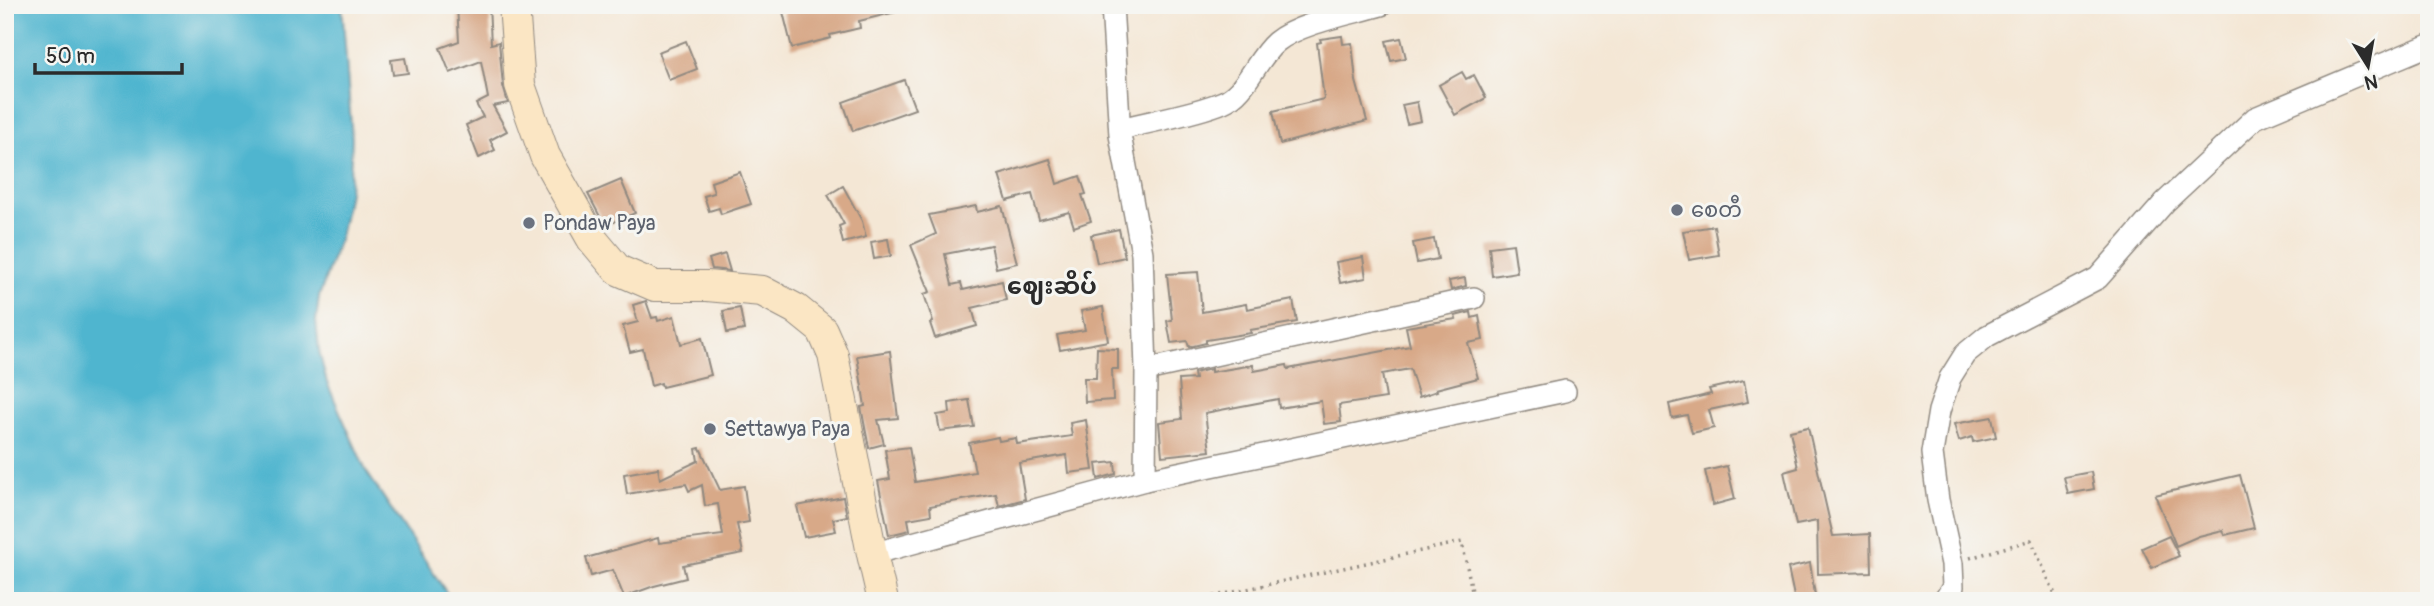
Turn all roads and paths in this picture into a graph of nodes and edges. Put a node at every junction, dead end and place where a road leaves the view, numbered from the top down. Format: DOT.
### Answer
graph roads {
  1 [pos="513,5"];
  2 [pos="1112,5"];
  3 [pos="1381,5"];
  4 [pos="2429,45"];
  5 [pos="1120,129"];
  6 [pos="1474,298"];
  7 [pos="1146,370"];
  8 [pos="1565,391"];
  9 [pos="1145,480"];
  10 [pos="872,554"];
  11 [pos="1952,564"];
  12 [pos="883,601"];
  13 [pos="1193,601"];
  14 [pos="1474,601"];
  15 [pos="1944,601"];
  16 [pos="2059,601"];
  1 -- 10 [label="street"];
  2 -- 5 [label="street"];
  3 -- 5 [label="street"];
  4 -- 11 [label="street"];
  5 -- 7 [label="street"];
  6 -- 7 [label="street"];
  7 -- 9 [label="street"];
  8 -- 9 [label="street"];
  9 -- 10 [label="street"];
  10 -- 12 [label="street"];
  11 -- 15 [label="street"];
  11 -- 16 [label="path"];
  13 -- 14 [label="path"];
}
